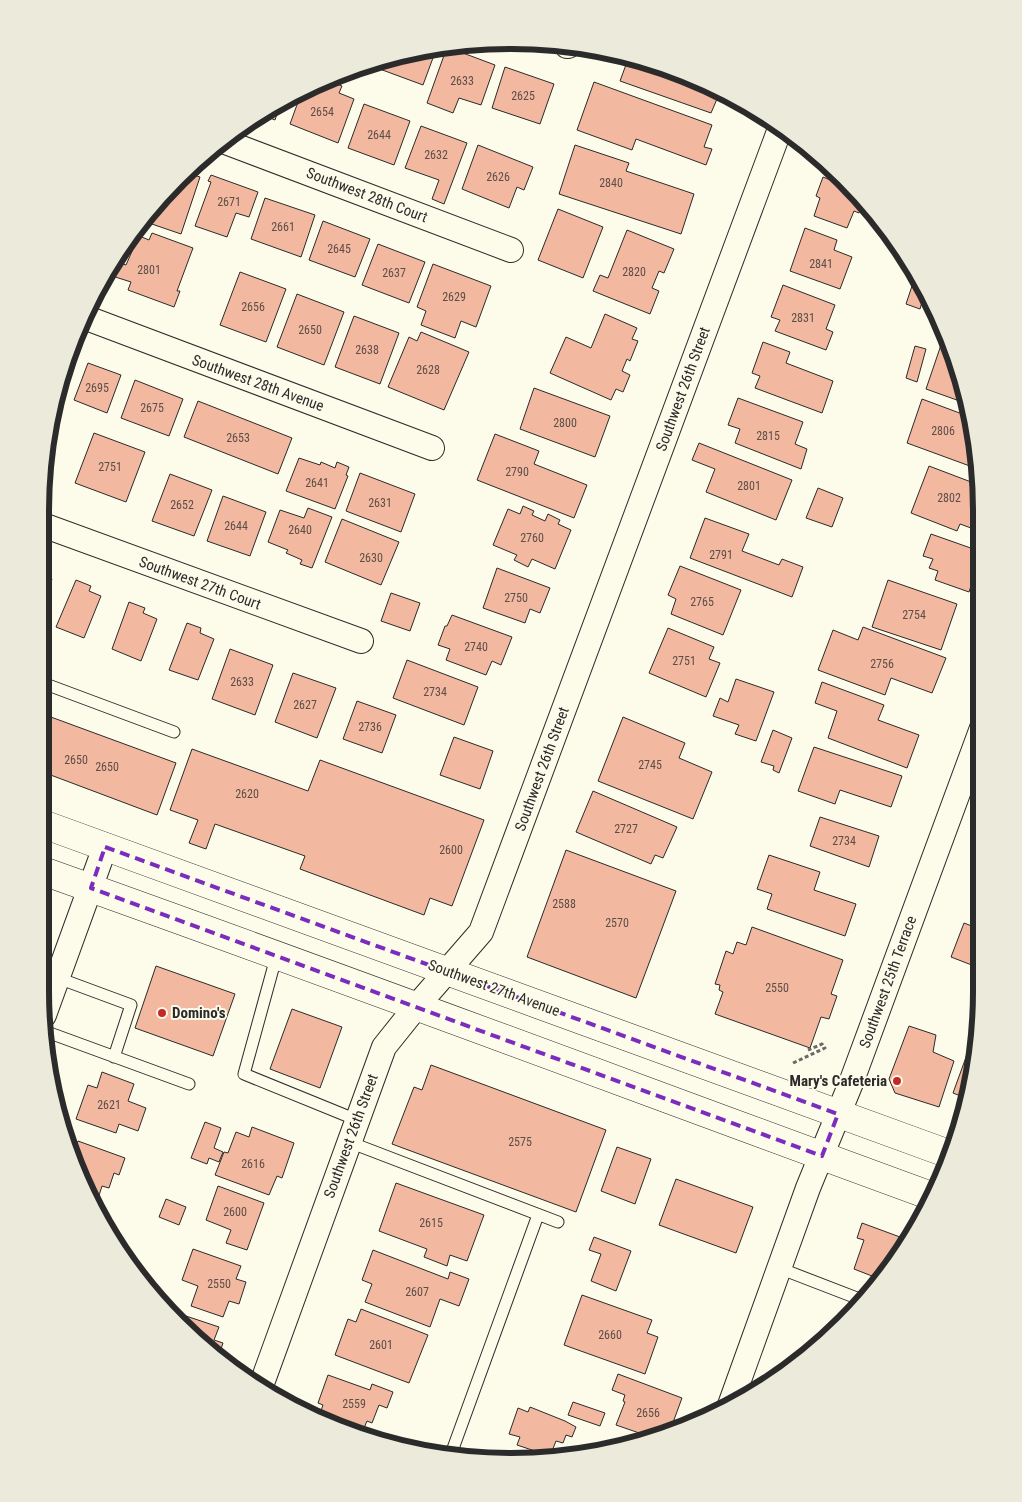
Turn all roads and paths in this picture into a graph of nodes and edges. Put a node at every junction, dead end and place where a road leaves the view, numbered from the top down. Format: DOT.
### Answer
graph roads {
  1 [pos="778,134"];
  2 [pos="230,144"];
  3 [pos="511,250"];
  4 [pos="90,319"];
  5 [pos="432,448"];
  6 [pos="49,527"];
  7 [pos="361,641"];
  8 [pos="49,685"];
  9 [pos="174,732"];
  10 [pos="973,752"];
  11 [pos="49,826"];
  12 [pos="105,847"];
  13 [pos="49,873"];
  14 [pos="91,888"];
  15 [pos="277,954"];
  16 [pos="447,972"];
  17 [pos="58,978"];
  18 [pos="49,1001"];
  19 [pos="416,1007"];
  20 [pos="51,1034"];
  21 [pos="808,1050"];
  22 [pos="114,1057"];
  23 [pos="793,1063"];
  24 [pos="189,1084"];
  25 [pos="838,1114"];
  26 [pos="357,1120"];
  27 [pos="349,1142"];
  28 [pos="944,1152"];
  29 [pos="822,1156"];
  30 [pos="926,1194"];
  31 [pos="538,1215"];
  32 [pos="558,1222"];
  33 [pos="779,1268"];
  34 [pos="857,1298"];
  35 [pos="263,1381"];
  36 [pos="733,1396"];
  37 [pos="453,1449"];
  1 -- 16 [label="street, Southwest 26th Street"];
  2 -- 3 [label="street, Southwest 28th Court"];
  4 -- 5 [label="street, Southwest 28th Avenue"];
  6 -- 7 [label="street, Southwest 27th Court"];
  8 -- 9 [label="lane"];
  10 -- 25 [label="street, Southwest 25th Terrace"];
  11 -- 12 [label="highway, Southwest 27th Avenue"];
  12 -- 14 [label="street"];
  12 -- 16 [label="highway, Southwest 27th Avenue"];
  13 -- 14 [label="highway"];
  14 -- 15 [label="highway"];
  14 -- 17 [label="street"];
  15 -- 19 [label="highway"];
  15 -- 26 [label="lane"];
  16 -- 19 [label="street, Southwest 26th Street"];
  16 -- 25 [label="highway, Southwest 27th Avenue"];
  17 -- 18 [label="street"];
  17 -- 22 [label="lane"];
  19 -- 26 [label="street, Southwest 26th Street"];
  19 -- 29 [label="highway"];
  20 -- 22 [label="lane"];
  21 -- 23 [label="path"];
  22 -- 24 [label="lane"];
  25 -- 28 [label="highway, Southwest 27th Avenue"];
  25 -- 29 [label="street, Southwest 25th Terrace"];
  26 -- 27 [label="street, Southwest 26th Street"];
  27 -- 31 [label="lane"];
  27 -- 35 [label="street, Southwest 26th Street"];
  29 -- 30 [label="highway"];
  29 -- 33 [label="street, Southwest 25th Terrace"];
  31 -- 32 [label="lane"];
  31 -- 37 [label="lane"];
  33 -- 34 [label="lane"];
  33 -- 36 [label="street, Southwest 25th Terrace"];
}
